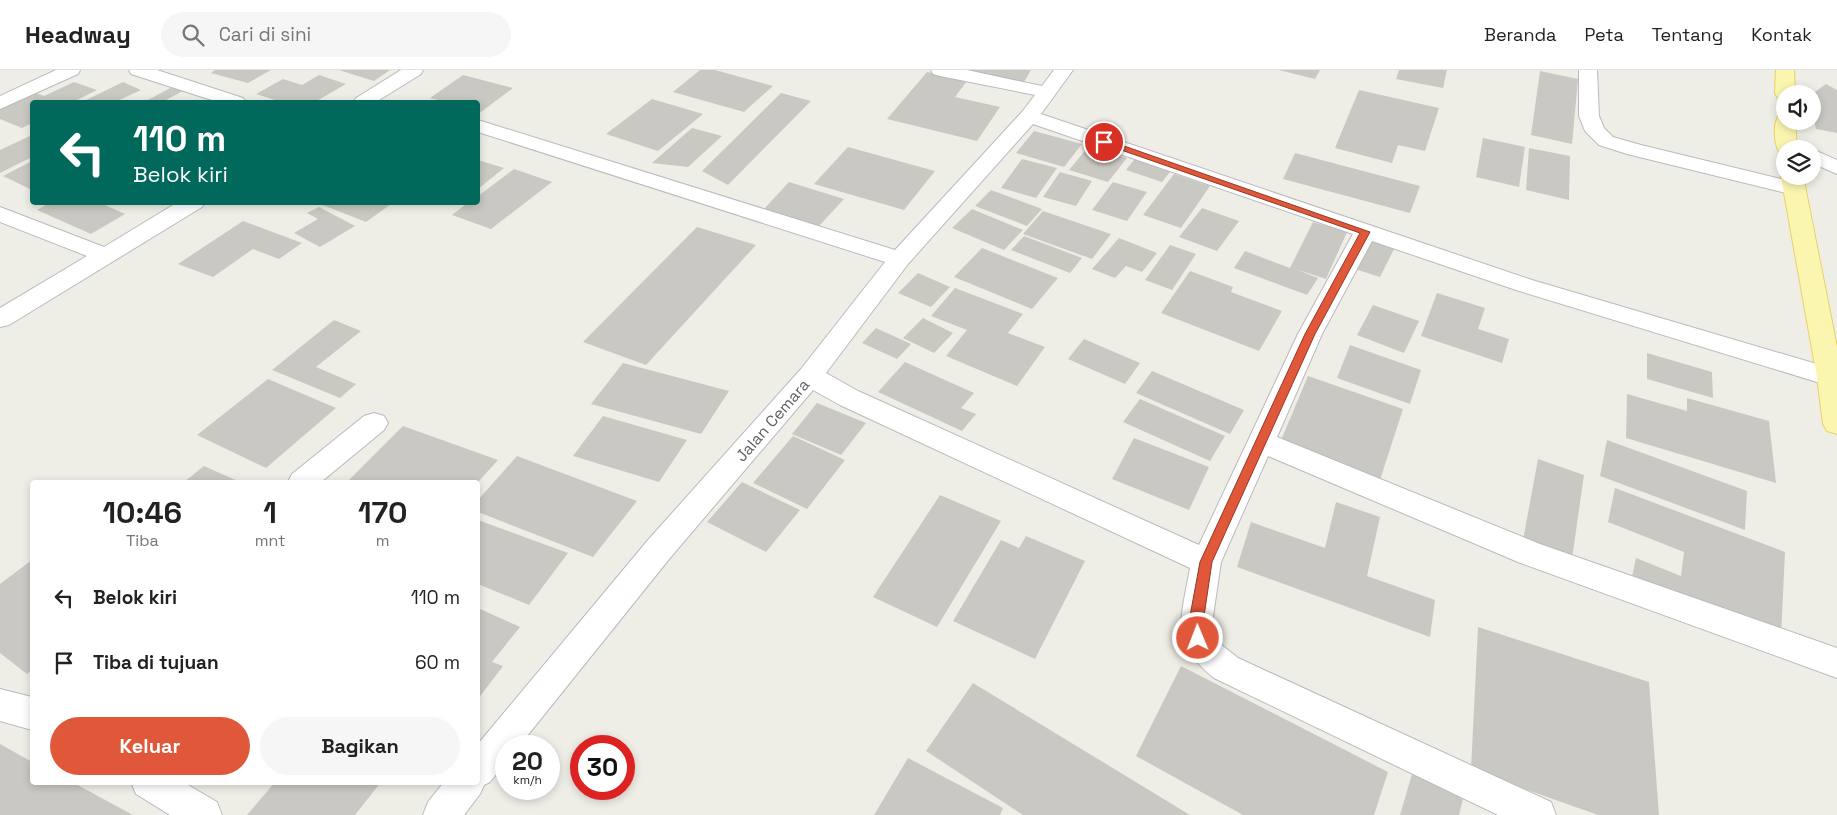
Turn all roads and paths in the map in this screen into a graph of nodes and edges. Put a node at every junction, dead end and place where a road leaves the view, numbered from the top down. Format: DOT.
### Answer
graph roads {
  1 [pos="71,70"];
  2 [pos="138,70"];
  3 [pos="414,70"];
  4 [pos="940,70"];
  5 [pos="1064,70"];
  6 [pos="1588,70"];
  7 [pos="1785,70"];
  8 [pos="1785,85"];
  9 [pos="1046,92"];
  10 [pos="369,98"];
  11 [pos="230,100"];
  12 [pos="386,100"];
  13 [pos="0,103"];
  14 [pos="1029,116"];
  15 [pos="480,127"];
  16 [pos="1821,160"];
  17 [pos="1837,168"];
  18 [pos="1776,179"];
  19 [pos="1794,185"];
  20 [pos="189,205"];
  21 [pos="0,214"];
  22 [pos="1366,232"];
  23 [pos="104,256"];
  24 [pos="900,259"];
  25 [pos="0,319"];
  26 [pos="810,376"];
  27 [pos="1830,377"];
  28 [pos="374,423"];
  29 [pos="1837,424"];
  30 [pos="1261,442"];
  31 [pos="304,480"];
  32 [pos="1206,562"];
  33 [pos="1837,663"];
  34 [pos="480,768"];
  35 [pos="154,785"];
  36 [pos="465,785"];
  37 [pos="204,815"];
  38 [pos="440,815"];
  39 [pos="1538,815"];
  1 -- 13 [label="street"];
  2 -- 11 [label="street"];
  3 -- 10 [label="street"];
  4 -- 9 [label="street"];
  5 -- 9 [label="street, Jalan Cemara"];
  6 -- 18 [label="street"];
  7 -- 8 [label="main road"];
  9 -- 14 [label="street, Jalan Cemara"];
  10 -- 12 [label="street"];
  14 -- 22 [label="street"];
  14 -- 24 [label="street, Jalan Cemara"];
  15 -- 24 [label="street"];
  16 -- 17 [label="street"];
  19 -- 27 [label="main road"];
  20 -- 23 [label="street"];
  21 -- 23 [label="street"];
  22 -- 27 [label="street"];
  22 -- 30 [label="street"];
  23 -- 25 [label="street"];
  24 -- 26 [label="street, Jalan Cemara"];
  26 -- 32 [label="street"];
  26 -- 34 [label="street, Jalan Cemara"];
  27 -- 29 [label="main road"];
  28 -- 31 [label="street"];
  30 -- 32 [label="street"];
  30 -- 33 [label="street"];
  32 -- 39 [label="street"];
  35 -- 37 [label="street"];
  36 -- 38 [label="street"];
}
